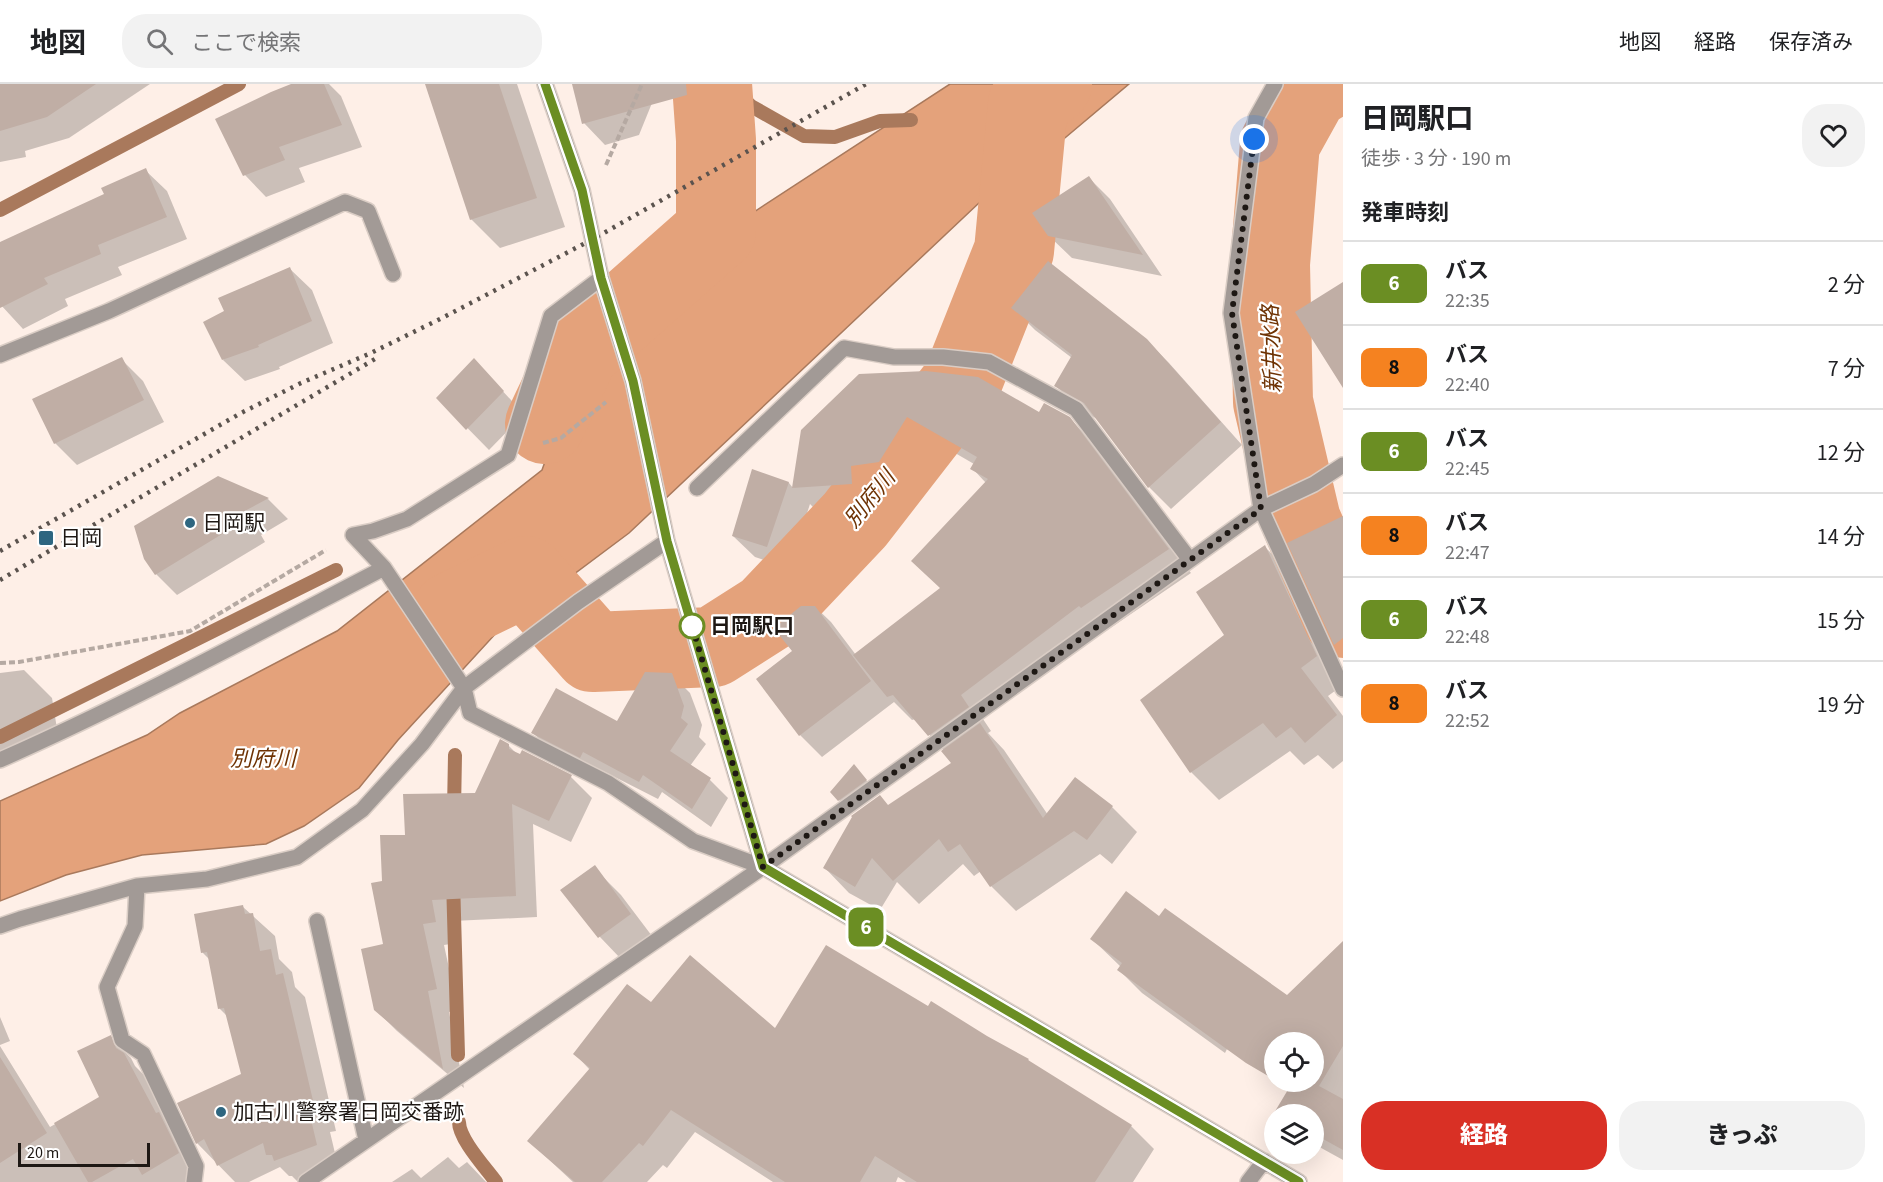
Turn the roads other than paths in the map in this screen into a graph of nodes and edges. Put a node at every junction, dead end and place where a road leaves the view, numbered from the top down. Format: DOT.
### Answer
graph roads {
  1 [pos="545,84"];
  2 [pos="1275,84"];
  3 [pos="393,274"];
  4 [pos="601,278"];
  5 [pos="0,355"];
  6 [pos="1343,465"];
  7 [pos="697,488"];
  8 [pos="1261,509"];
  9 [pos="667,541"];
  10 [pos="1190,560"];
  11 [pos="384,568"];
  12 [pos="464,688"];
  13 [pos="1343,689"];
  14 [pos="0,760"];
  15 [pos="763,867"];
  16 [pos="137,886"];
  17 [pos="317,921"];
  18 [pos="0,927"];
  19 [pos="366,1140"];
  20 [pos="1264,1161"];
  21 [pos="1269,1164"];
  22 [pos="194,1182"];
  23 [pos="306,1182"];
  24 [pos="1248,1182"];
  25 [pos="1299,1182"];
  1 -- 4 [label="street"];
  2 -- 8 [label="street"];
  3 -- 5 [label="street"];
  4 -- 9 [label="street"];
  4 -- 11 [label="street"];
  6 -- 8 [label="street"];
  7 -- 10 [label="street"];
  8 -- 10 [label="street"];
  8 -- 13 [label="street"];
  9 -- 12 [label="street"];
  9 -- 15 [label="street"];
  10 -- 15 [label="street"];
  11 -- 12 [label="street"];
  11 -- 14 [label="street"];
  12 -- 15 [label="street"];
  12 -- 16 [label="street"];
  15 -- 19 [label="street"];
  15 -- 20 [label="street"];
  16 -- 18 [label="street"];
  16 -- 22 [label="street"];
  17 -- 19 [label="street"];
  19 -- 23 [label="street"];
  20 -- 24 [label="street"];
  21 -- 25 [label="street"];
}
